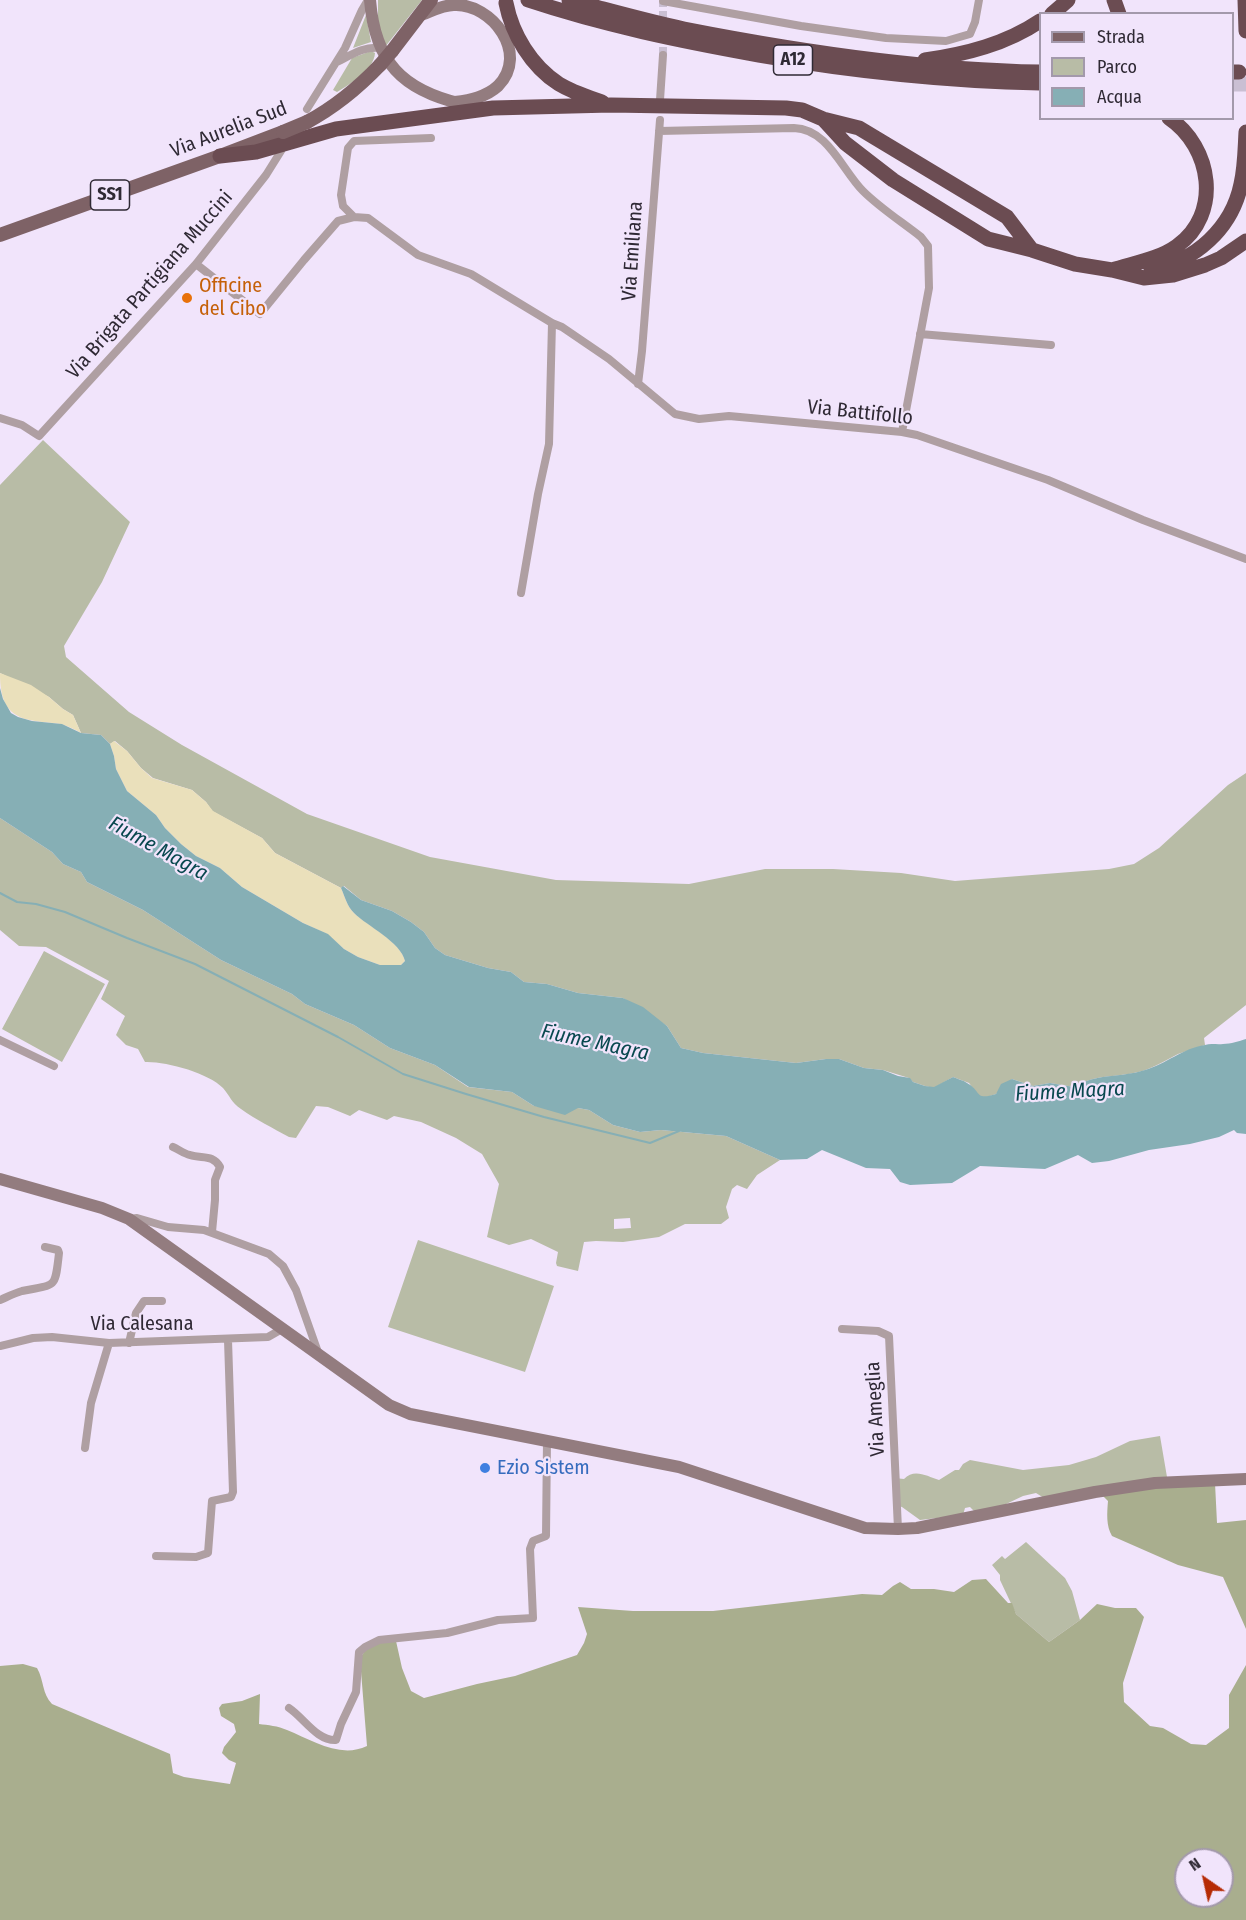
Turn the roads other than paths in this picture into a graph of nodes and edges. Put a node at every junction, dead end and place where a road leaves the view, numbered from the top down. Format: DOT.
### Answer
graph roads {
  1 [pos="369,0"];
  2 [pos="431,0"];
  3 [pos="528,0"];
  4 [pos="570,0"];
  5 [pos="979,0"];
  6 [pos="1068,0"];
  7 [pos="1245,0"];
  8 [pos="663,1"];
  9 [pos="506,3"];
  10 [pos="1054,12"];
  11 [pos="418,16"];
  12 [pos="1039,22"];
  13 [pos="1246,31"];
  14 [pos="386,49"];
  15 [pos="663,55"];
  16 [pos="336,62"];
  17 [pos="900,64"];
  18 [pos="1039,72"];
  19 [pos="1039,83"];
  20 [pos="660,100"];
  21 [pos="455,102"];
  22 [pos="611,105"];
  23 [pos="493,108"];
  24 [pos="307,109"];
  25 [pos="823,119"];
  26 [pos="660,120"];
  27 [pos="1171,120"];
  28 [pos="659,131"];
  29 [pos="1246,132"];
  30 [pos="431,138"];
  31 [pos="281,151"];
  32 [pos="220,156"];
  33 [pos="354,217"];
  34 [pos="0,235"];
  35 [pos="1246,240"];
  36 [pos="1032,249"];
  37 [pos="196,264"];
  38 [pos="1112,270"];
  39 [pos="552,323"];
  40 [pos="920,334"];
  41 [pos="1051,345"];
  42 [pos="638,384"];
  43 [pos="0,418"];
  44 [pos="902,432"];
  45 [pos="1246,559"];
  46 [pos="521,593"];
  47 [pos="0,1040"];
  48 [pos="54,1066"];
  49 [pos="173,1147"];
  50 [pos="0,1179"];
  51 [pos="129,1219"];
  52 [pos="212,1232"];
  53 [pos="45,1247"];
  54 [pos="0,1300"];
  55 [pos="162,1301"];
  56 [pos="282,1329"];
  57 [pos="842,1329"];
  58 [pos="228,1340"];
  59 [pos="109,1343"];
  60 [pos="129,1343"];
  61 [pos="0,1346"];
  62 [pos="320,1356"];
  63 [pos="547,1440"];
  64 [pos="85,1448"];
  65 [pos="1246,1479"];
  66 [pos="898,1529"];
  67 [pos="156,1556"];
  68 [pos="289,1708"];
  1 -- 14 [label="main road"];
  1 -- 16 [label="street"];
  2 -- 11 [label="main road, Via Aurelia Sud / SS1"];
  3 -- 19 [label="highway, A12 / A12"];
  4 -- 17 [label="highway, A12 / A12"];
  5 -- 8 [label="street"];
  6 -- 10 [label="highway"];
  7 -- 13 [label="highway"];
  9 -- 22 [label="highway"];
  11 -- 14 [label="main road, Via Aurelia Sud / SS1"];
  11 -- 21 [label="main road"];
  12 -- 17 [label="highway"];
  14 -- 16 [label="street"];
  14 -- 21 [label="main road"];
  14 -- 32 [label="main road, Via Aurelia Sud / SS1, bridge"];
  15 -- 20 [label="street"];
  16 -- 24 [label="street"];
  17 -- 18 [label="highway, A12 / A12"];
  21 -- 23 [label="main road"];
  22 -- 23 [label="highway"];
  22 -- 25 [label="highway"];
  23 -- 32 [label="highway"];
  25 -- 36 [label="highway"];
  25 -- 36 [label="highway"];
  26 -- 28 [label="street, Via Emiliana"];
  27 -- 38 [label="highway"];
  28 -- 40 [label="street"];
  28 -- 42 [label="street, Via Emiliana"];
  29 -- 38 [label="highway"];
  30 -- 33 [label="street"];
  31 -- 37 [label="street, Via Brigata Partigiana Muccini"];
  32 -- 34 [label="main road, Via Aurelia Sud / SS1"];
  33 -- 37 [label="street"];
  33 -- 39 [label="street, Via Battifollo"];
  35 -- 38 [label="highway"];
  36 -- 38 [label="highway"];
  37 -- 43 [label="street, Via Brigata Partigiana Muccini"];
  39 -- 42 [label="street, Via Battifollo"];
  39 -- 46 [label="street"];
  40 -- 41 [label="street"];
  40 -- 44 [label="street"];
  42 -- 44 [label="street, Via Battifollo"];
  44 -- 45 [label="street, Via Battifollo"];
  47 -- 48 [label="street"];
  49 -- 52 [label="street"];
  50 -- 51 [label="main road"];
  51 -- 52 [label="street"];
  51 -- 56 [label="main road"];
  52 -- 62 [label="street"];
  53 -- 54 [label="street"];
  55 -- 60 [label="street"];
  56 -- 58 [label="street, Via Calesana"];
  56 -- 62 [label="main road"];
  57 -- 66 [label="street, Via Ameglia"];
  58 -- 60 [label="street, Via Calesana"];
  58 -- 67 [label="street"];
  59 -- 60 [label="street, Via Calesana"];
  59 -- 61 [label="street, Via Calesana"];
  59 -- 64 [label="street"];
  62 -- 63 [label="main road"];
  63 -- 66 [label="main road"];
  63 -- 68 [label="street"];
  65 -- 66 [label="main road"];
}
